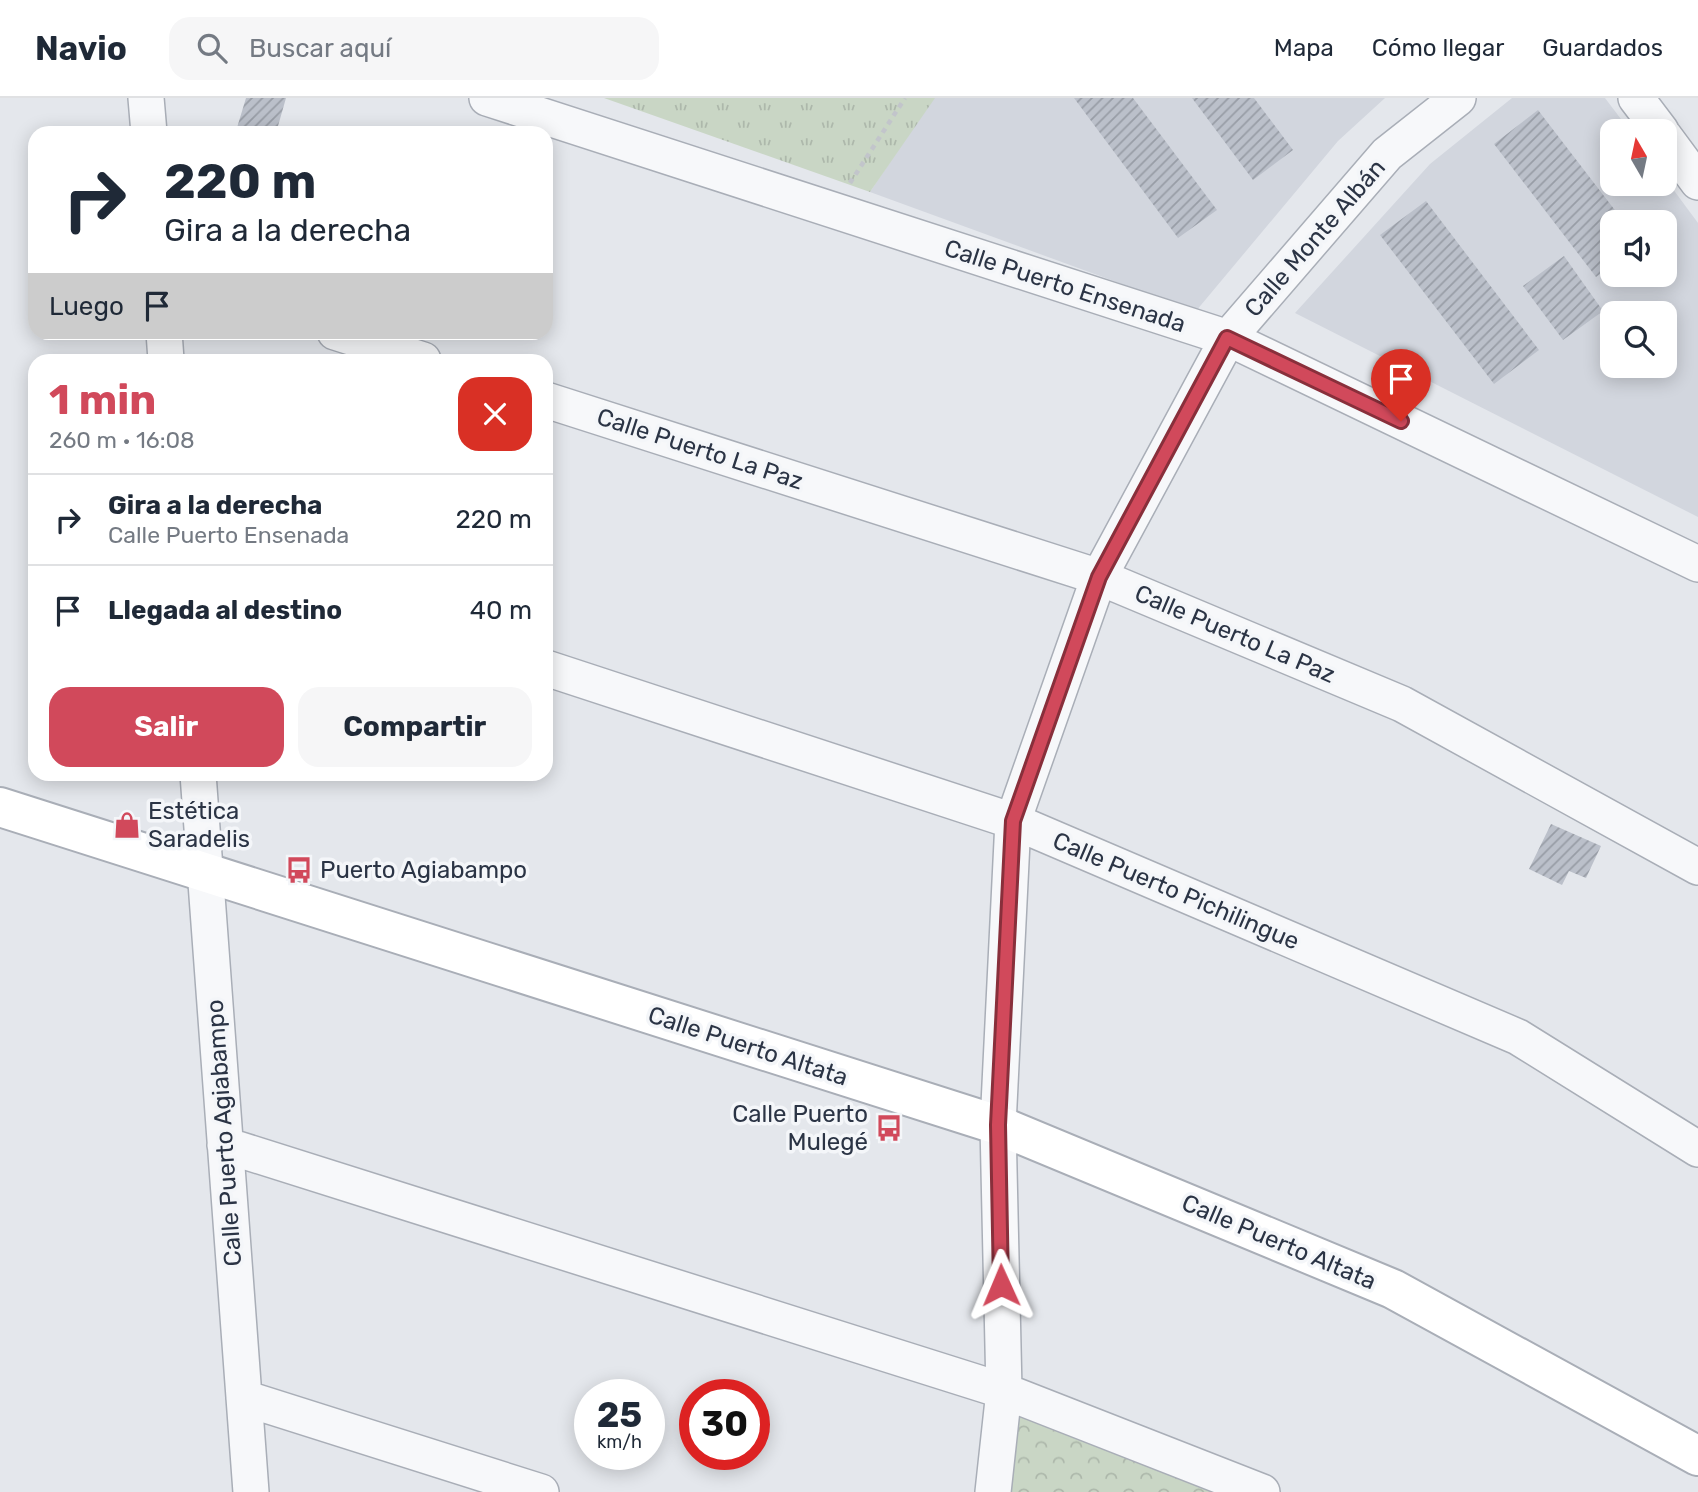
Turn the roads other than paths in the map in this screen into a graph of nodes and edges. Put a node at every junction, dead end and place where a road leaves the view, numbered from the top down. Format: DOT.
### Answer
graph roads {
  1 [pos="146,98"];
  2 [pos="487,98"];
  3 [pos="1458,98"];
  4 [pos="1636,98"];
  5 [pos="1652,119"];
  6 [pos="148,126"];
  7 [pos="1677,154"];
  8 [pos="1698,182"];
  9 [pos="1227,338"];
  10 [pos="360,340"];
  11 [pos="404,354"];
  12 [pos="553,402"];
  13 [pos="1698,564"];
  14 [pos="1099,577"];
  15 [pos="553,670"];
  16 [pos="198,781"];
  17 [pos="0,807"];
  18 [pos="1013,821"];
  19 [pos="1698,867"];
  20 [pos="205,873"];
  21 [pos="998,1125"];
  22 [pos="225,1145"];
  23 [pos="1698,1149"];
  24 [pos="1004,1391"];
  25 [pos="244,1398"];
  26 [pos="1698,1456"];
  27 [pos="251,1492"];
  28 [pos="541,1492"];
  29 [pos="993,1492"];
  30 [pos="1262,1492"];
  1 -- 6 [label="street"];
  2 -- 9 [label="street, Calle Puerto Ensenada"];
  3 -- 9 [label="street, Calle Monte Albán"];
  4 -- 5 [label="street"];
  7 -- 8 [label="street"];
  9 -- 13 [label="street, Calle Puerto Ensenada"];
  9 -- 14 [label="street, Calle Monte Albán"];
  10 -- 11 [label="street"];
  12 -- 14 [label="street, Calle Puerto La Paz"];
  14 -- 18 [label="street, Calle Monte Albán"];
  14 -- 19 [label="street, Calle Puerto La Paz"];
  15 -- 18 [label="street, Calle Puerto Pichilingue"];
  16 -- 20 [label="street, Calle Puerto Agiabampo"];
  17 -- 20 [label="street, Calle Puerto Altata"];
  18 -- 21 [label="street, Calle Monte Albán"];
  18 -- 23 [label="street, Calle Puerto Pichilingue"];
  20 -- 21 [label="street, Calle Puerto Altata"];
  20 -- 22 [label="street, Calle Puerto Agiabampo"];
  21 -- 24 [label="street, Calle Monte Albán"];
  21 -- 26 [label="street, Calle Puerto Altata"];
  22 -- 24 [label="street"];
  22 -- 25 [label="street, Calle Puerto Agiabampo"];
  24 -- 29 [label="street, Calle Monte Albán"];
  24 -- 30 [label="street"];
  25 -- 27 [label="street, Calle Puerto Agiabampo"];
  25 -- 28 [label="street"];
}
